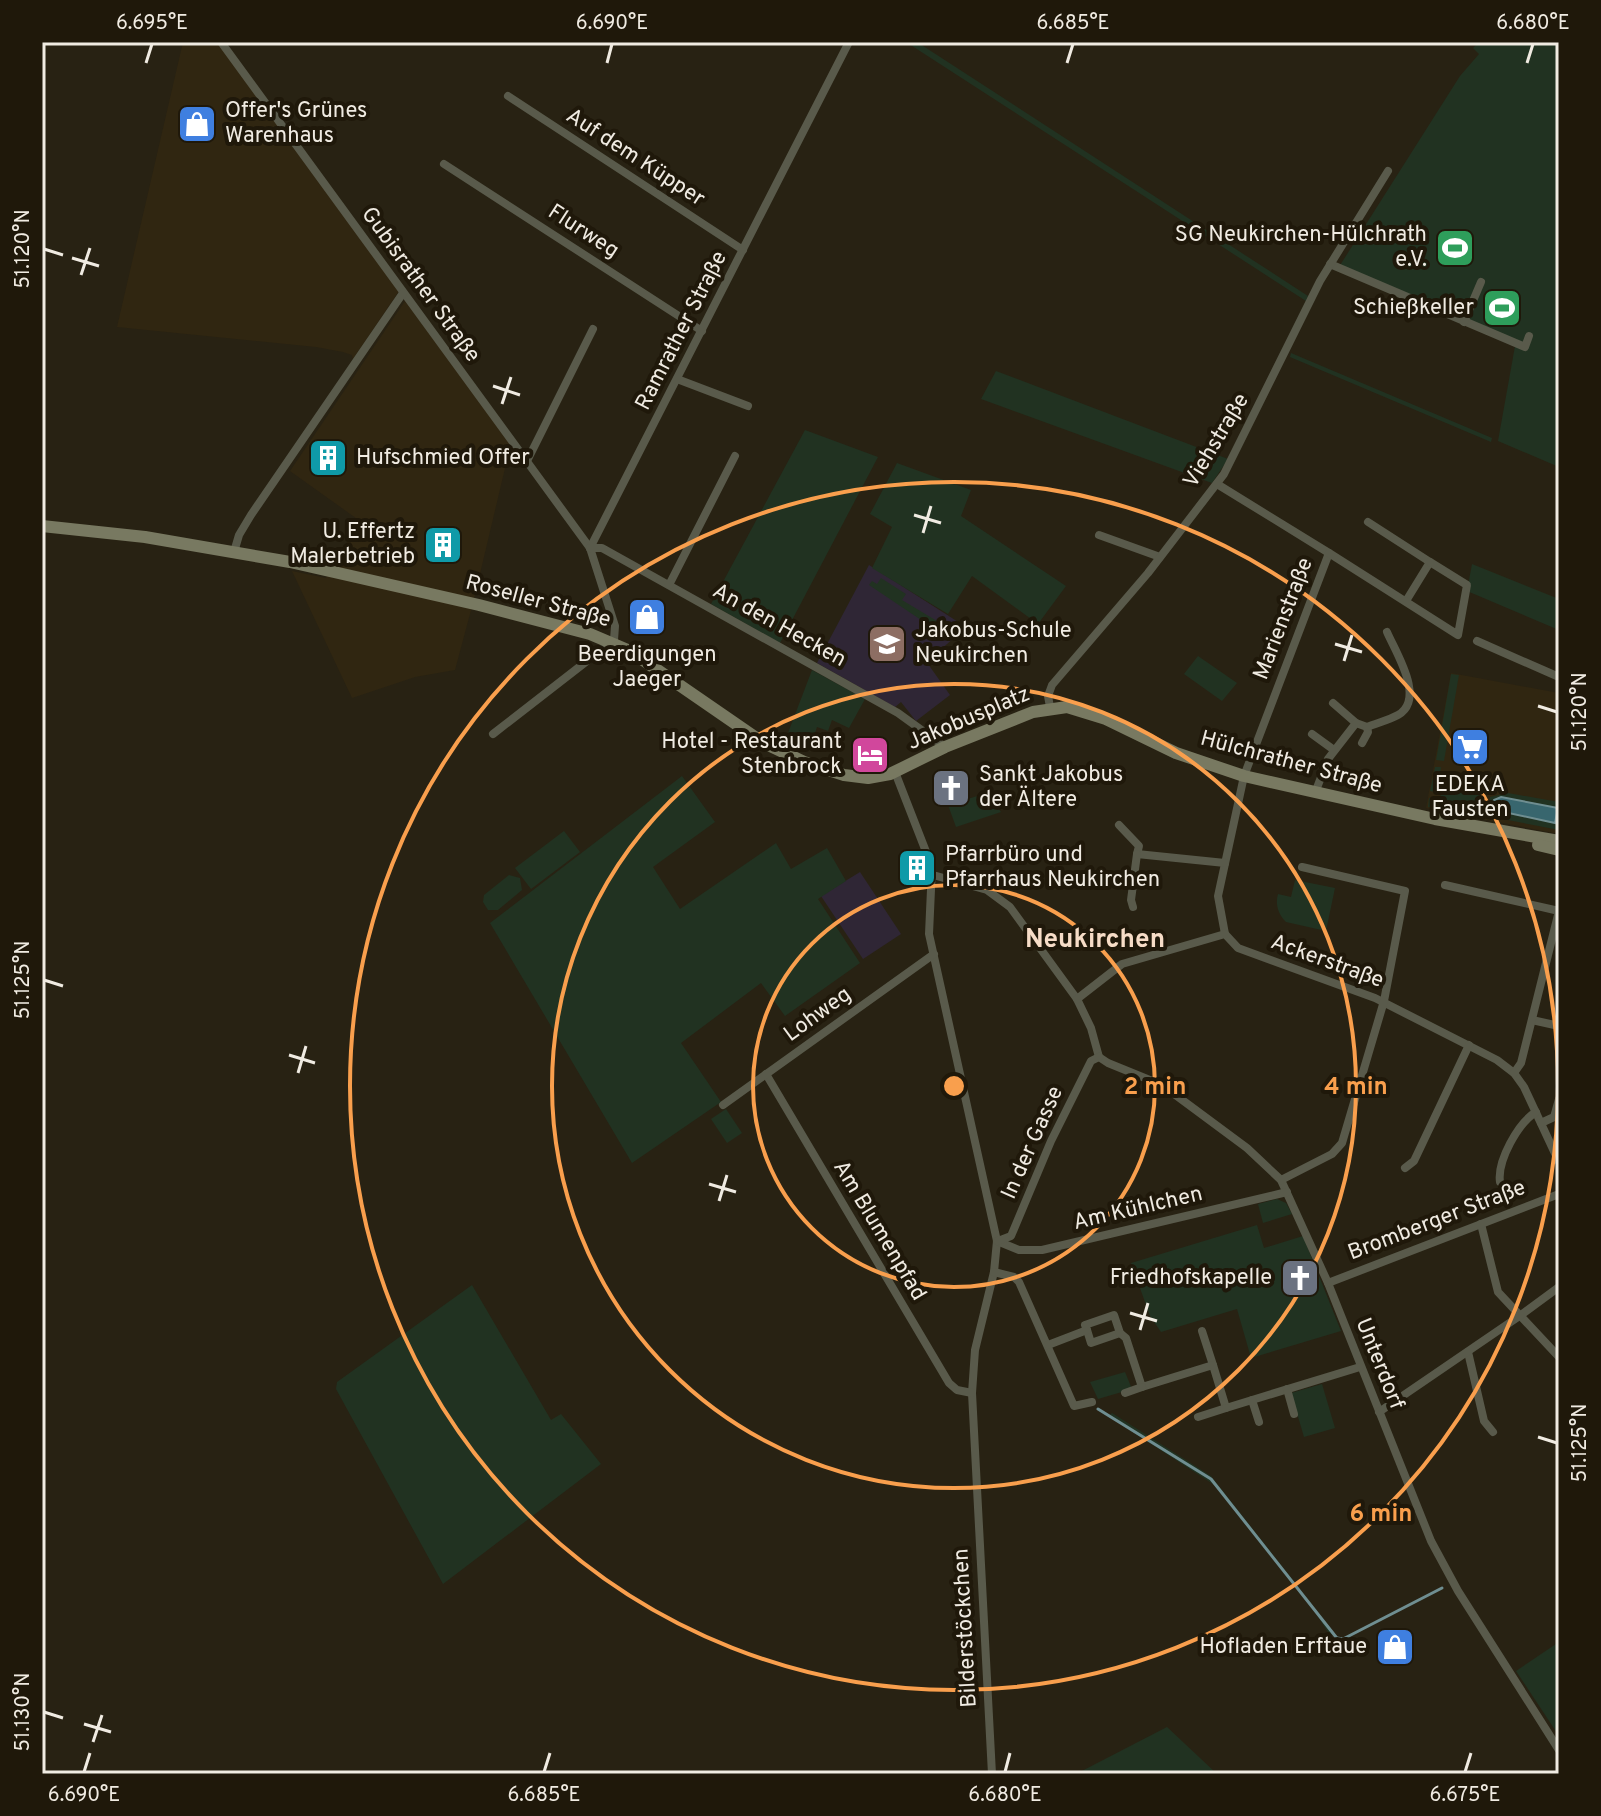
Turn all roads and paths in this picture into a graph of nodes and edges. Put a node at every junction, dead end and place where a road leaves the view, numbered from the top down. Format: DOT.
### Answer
graph roads {
  1 [pos="221,42"];
  2 [pos="849,42"];
  3 [pos="508,96"];
  4 [pos="444,164"];
  5 [pos="1388,171"];
  6 [pos="743,250"];
  7 [pos="1330,264"];
  8 [pos="1481,282"];
  9 [pos="403,293"];
  10 [pos="1464,322"];
  11 [pos="593,329"];
  12 [pos="702,331"];
  13 [pos="1529,336"];
  14 [pos="677,379"];
  15 [pos="748,406"];
  16 [pos="735,456"];
  17 [pos="527,461"];
  18 [pos="1217,484"];
  19 [pos="1368,522"];
  20 [pos="42,526"];
  21 [pos="1099,535"];
  22 [pos="590,548"];
  23 [pos="234,552"];
  24 [pos="1329,553"];
  25 [pos="1160,557"];
  26 [pos="1430,562"];
  27 [pos="669,585"];
  28 [pos="1406,601"];
  29 [pos="1387,632"];
  30 [pos="1477,641"];
  31 [pos="613,642"];
  32 [pos="1559,677"];
  33 [pos="1333,703"];
  34 [pos="1050,707"];
  35 [pos="1356,723"];
  36 [pos="1367,727"];
  37 [pos="493,734"];
  38 [pos="1312,734"];
  39 [pos="1362,743"];
  40 [pos="945,747"];
  41 [pos="1334,750"];
  42 [pos="895,772"];
  43 [pos="1244,776"];
  44 [pos="1315,793"];
  45 [pos="1435,819"];
  46 [pos="1119,825"];
  47 [pos="1559,841"];
  48 [pos="1559,850"];
  49 [pos="1137,854"];
  50 [pos="1225,863"];
  51 [pos="1302,867"];
  52 [pos="933,875"];
  53 [pos="1445,885"];
  54 [pos="1133,907"];
  55 [pos="1559,911"];
  56 [pos="1225,934"];
  57 [pos="934,954"];
  58 [pos="1077,999"];
  59 [pos="1384,1001"];
  60 [pos="1532,1020"];
  61 [pos="1559,1026"];
  62 [pos="1469,1045"];
  63 [pos="1099,1057"];
  64 [pos="1514,1073"];
  65 [pos="766,1074"];
  66 [pos="1559,1099"];
  67 [pos="723,1105"];
  68 [pos="1536,1112"];
  69 [pos="1541,1123"];
  70 [pos="1559,1162"];
  71 [pos="1405,1168"];
  72 [pos="1281,1180"];
  73 [pos="1500,1182"];
  74 [pos="1287,1192"];
  75 [pos="1559,1194"];
  76 [pos="1481,1224"];
  77 [pos="997,1241"];
  78 [pos="994,1272"];
  79 [pos="1328,1283"];
  80 [pos="1559,1287"];
  81 [pos="1521,1315"];
  82 [pos="1087,1330"];
  83 [pos="1202,1331"];
  84 [pos="1120,1333"];
  85 [pos="1048,1345"];
  86 [pos="1468,1352"];
  87 [pos="1559,1357"];
  88 [pos="1213,1365"];
  89 [pos="1360,1367"];
  90 [pos="1142,1387"];
  91 [pos="1287,1389"];
  92 [pos="972,1393"];
  93 [pos="1125,1393"];
  94 [pos="1252,1400"];
  95 [pos="1092,1402"];
  96 [pos="1226,1408"];
  97 [pos="1379,1412"];
  98 [pos="1294,1414"];
  99 [pos="1198,1417"];
  100 [pos="1259,1422"];
  101 [pos="1493,1432"];
  102 [pos="1559,1750"];
  103 [pos="992,1774"];
  1 -- 9 [label="street, Gubisrather Straße"];
  2 -- 6 [label="street, Ramrather Straße"];
  3 -- 6 [label="street, Auf dem Küpper"];
  4 -- 12 [label="street, Flurweg"];
  5 -- 7 [label="street, Viehstraße"];
  6 -- 12 [label="street, Ramrather Straße"];
  7 -- 10 [label="street"];
  7 -- 18 [label="street, Viehstraße"];
  8 -- 10 [label="street"];
  9 -- 17 [label="street, Gubisrather Straße"];
  9 -- 23 [label="street"];
  10 -- 13 [label="street"];
  11 -- 17 [label="street"];
  12 -- 14 [label="street, Ramrather Straße"];
  14 -- 15 [label="street"];
  14 -- 22 [label="street, Ramrather Straße"];
  16 -- 27 [label="street"];
  17 -- 22 [label="street, Gubisrather Straße"];
  18 -- 24 [label="street, Marienstraße"];
  18 -- 25 [label="street, Viehstraße"];
  19 -- 26 [label="street"];
  20 -- 23 [label="street, Roseller Straße"];
  21 -- 25 [label="street"];
  22 -- 27 [label="street, An den Hecken"];
  22 -- 31 [label="street"];
  23 -- 31 [label="street, Roseller Straße"];
  24 -- 28 [label="street"];
  24 -- 43 [label="street, Marienstraße"];
  25 -- 34 [label="street, Viehstraße"];
  26 -- 28 [label="street"];
  26 -- 28 [label="street"];
  27 -- 40 [label="street, An den Hecken"];
  29 -- 36 [label="street"];
  30 -- 32 [label="street"];
  31 -- 37 [label="street"];
  31 -- 42 [label="street, Roseller Straße"];
  33 -- 35 [label="street"];
  34 -- 40 [label="street, Jakobusplatz"];
  34 -- 43 [label="street, Hülchrather Straße"];
  35 -- 36 [label="street"];
  35 -- 41 [label="street"];
  36 -- 39 [label="street"];
  38 -- 41 [label="street"];
  40 -- 42 [label="street, Jakobusplatz"];
  41 -- 44 [label="street"];
  42 -- 52 [label="street, Jakobusplatz"];
  43 -- 44 [label="street, Hülchrather Straße"];
  43 -- 50 [label="street, Marienstraße"];
  44 -- 45 [label="street, Hülchrather Straße"];
  45 -- 47 [label="street, Hülchrather Straße"];
  45 -- 48 [label="street, Hülchrather Straße"];
  46 -- 49 [label="street"];
  49 -- 50 [label="street"];
  49 -- 54 [label="street"];
  50 -- 56 [label="street, Marienstraße"];
  51 -- 59 [label="street"];
  52 -- 57 [label="street, Jakobusplatz"];
  52 -- 58 [label="street"];
  53 -- 55 [label="street"];
  55 -- 60 [label="street"];
  56 -- 58 [label="street"];
  56 -- 59 [label="street, Ackerstraße"];
  57 -- 65 [label="street, Lohweg"];
  57 -- 77 [label="street, Jakobusplatz"];
  58 -- 63 [label="street"];
  59 -- 62 [label="street, Ackerstraße"];
  59 -- 72 [label="street"];
  60 -- 61 [label="street"];
  60 -- 64 [label="street"];
  62 -- 64 [label="street, Ackerstraße"];
  62 -- 71 [label="street"];
  63 -- 72 [label="street, Unterdorf"];
  63 -- 77 [label="street, In der Gasse"];
  64 -- 68 [label="street, Ackerstraße"];
  65 -- 67 [label="street, Lohweg"];
  65 -- 92 [label="street, Am Blumenpfad"];
  66 -- 69 [label="street"];
  68 -- 69 [label="street, Ackerstraße"];
  68 -- 73 [label="street"];
  69 -- 70 [label="street, Ackerstraße"];
  72 -- 74 [label="street, Unterdorf"];
  74 -- 77 [label="street, Am Kühlchen"];
  74 -- 79 [label="street, Unterdorf"];
  75 -- 76 [label="street, Bromberger Straße"];
  76 -- 79 [label="street, Bromberger Straße"];
  76 -- 81 [label="street"];
  77 -- 78 [label="street, Bilderstöckchen"];
  78 -- 85 [label="street"];
  78 -- 92 [label="street, Bilderstöckchen"];
  79 -- 89 [label="street, Unterdorf"];
  80 -- 81 [label="street"];
  81 -- 86 [label="street"];
  81 -- 87 [label="street"];
  82 -- 84 [label="street"];
  82 -- 84 [label="street"];
  82 -- 85 [label="street"];
  83 -- 88 [label="street"];
  84 -- 90 [label="street"];
  85 -- 95 [label="street"];
  86 -- 97 [label="street"];
  86 -- 101 [label="street"];
  88 -- 90 [label="street"];
  88 -- 96 [label="street"];
  89 -- 91 [label="street"];
  89 -- 97 [label="street, Unterdorf"];
  90 -- 93 [label="street"];
  91 -- 94 [label="street"];
  91 -- 98 [label="street"];
  92 -- 103 [label="street, Bilderstöckchen"];
  94 -- 96 [label="street"];
  94 -- 100 [label="street"];
  96 -- 99 [label="street"];
  97 -- 102 [label="street, Unterdorf"];
}
